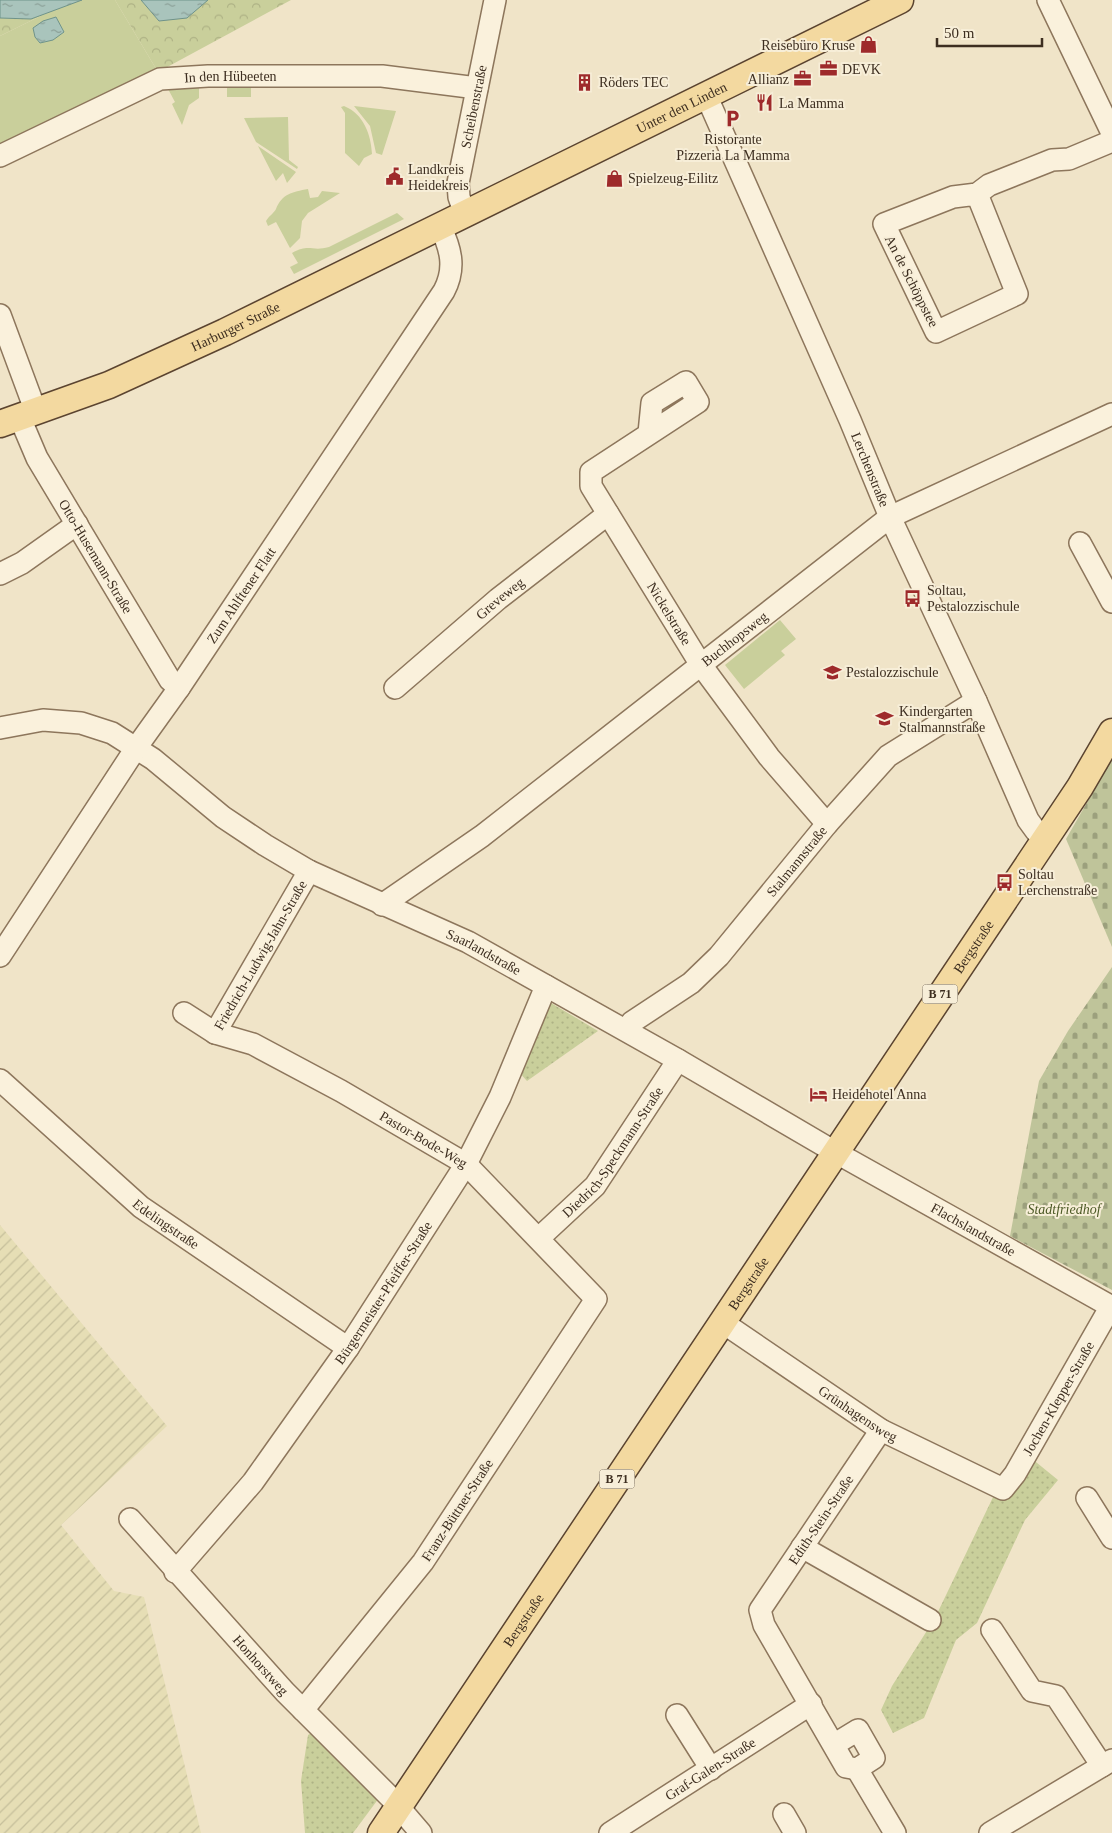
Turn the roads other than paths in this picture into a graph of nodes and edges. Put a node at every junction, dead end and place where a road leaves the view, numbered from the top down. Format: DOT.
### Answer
graph roads {
  1 [pos="495,0"];
  2 [pos="900,0"];
  3 [pos="1048,0"];
  4 [pos="477,88"];
  5 [pos="706,95"];
  6 [pos="1112,133"];
  7 [pos="1112,141"];
  8 [pos="0,156"];
  9 [pos="978,194"];
  10 [pos="465,214"];
  11 [pos="440,226"];
  12 [pos="0,315"];
  13 [pos="1112,414"];
  14 [pos="23,416"];
  15 [pos="649,433"];
  16 [pos="608,514"];
  17 [pos="890,517"];
  18 [pos="77,524"];
  19 [pos="1080,543"];
  20 [pos="0,574"];
  21 [pos="1112,602"];
  22 [pos="701,665"];
  23 [pos="179,688"];
  24 [pos="395,688"];
  25 [pos="976,701"];
  26 [pos="0,728"];
  27 [pos="1112,732"];
  28 [pos="136,748"];
  29 [pos="827,824"];
  30 [pos="1046,837"];
  31 [pos="309,871"];
  32 [pos="382,905"];
  33 [pos="0,956"];
  34 [pos="546,986"];
  35 [pos="184,1013"];
  36 [pos="626,1030"];
  37 [pos="215,1033"];
  38 [pos="678,1060"];
  39 [pos="0,1080"];
  40 [pos="835,1152"];
  41 [pos="466,1164"];
  42 [pos="539,1238"];
  43 [pos="596,1299"];
  44 [pos="1112,1306"];
  45 [pos="722,1322"];
  46 [pos="348,1348"];
  47 [pos="881,1430"];
  48 [pos="1003,1489"];
  49 [pos="1087,1498"];
  50 [pos="130,1519"];
  51 [pos="1112,1538"];
  52 [pos="802,1547"];
  53 [pos="175,1572"];
  54 [pos="930,1620"];
  55 [pos="992,1630"];
  56 [pos="811,1704"];
  57 [pos="303,1710"];
  58 [pos="677,1715"];
  59 [pos="835,1744"];
  60 [pos="1107,1764"];
  61 [pos="711,1769"];
  62 [pos="857,1769"];
  63 [pos="399,1806"];
  64 [pos="784,1814"];
  65 [pos="381,1833"];
  66 [pos="421,1833"];
  67 [pos="610,1833"];
  68 [pos="795,1833"];
  69 [pos="895,1833"];
  70 [pos="990,1833"];
  1 -- 4 [label="street, Scheibenstraße"];
  2 -- 5 [label="main road, Unter den Linden"];
  3 -- 6 [label="street"];
  4 -- 8 [label="street, In den Hübeeten"];
  4 -- 10 [label="street, Scheibenstraße"];
  5 -- 10 [label="main road, Unter den Linden"];
  5 -- 17 [label="street, Lerchenstraße"];
  7 -- 9 [label="street, An de Schöppstee"];
  9 -- 9 [label="street, An de Schöppstee"];
  10 -- 11 [label="main road, Harburger Straße"];
  11 -- 14 [label="main road, Harburger Straße"];
  11 -- 23 [label="street, Zum Ahlftener Flatt"];
  12 -- 14 [label="street"];
  13 -- 17 [label="street, Buchhopsweg"];
  14 -- 18 [label="street, Otto-Husemann-Straße"];
  15 -- 16 [label="street, Nickelstraße"];
  16 -- 22 [label="street, Nickelstraße"];
  16 -- 24 [label="street, Greveweg"];
  17 -- 22 [label="street, Buchhopsweg"];
  17 -- 25 [label="street, Lerchenstraße"];
  18 -- 20 [label="street"];
  18 -- 23 [label="street, Otto-Husemann-Straße"];
  19 -- 21 [label="street"];
  22 -- 29 [label="street, Nickelstraße"];
  22 -- 32 [label="street, Buchhopsweg"];
  23 -- 28 [label="street, Zum Ahlftener Flatt"];
  25 -- 29 [label="street, Stalmannstraße"];
  25 -- 30 [label="street, Lerchenstraße"];
  26 -- 28 [label="street, Saarlandstraße"];
  27 -- 30 [label="main road, Bergstraße / B 71"];
  28 -- 31 [label="street, Saarlandstraße"];
  28 -- 33 [label="street, Zum Ahlftener Flatt"];
  29 -- 36 [label="street, Stalmannstraße"];
  30 -- 40 [label="main road, Bergstraße / B 71"];
  31 -- 32 [label="street, Saarlandstraße"];
  31 -- 37 [label="street, Friedrich-Ludwig-Jahn-Straße"];
  32 -- 34 [label="street, Saarlandstraße"];
  34 -- 36 [label="street, Saarlandstraße"];
  34 -- 41 [label="street, Bürgermeister-Pfeiffer-Straße"];
  35 -- 37 [label="street, Friedrich-Ludwig-Jahn-Straße"];
  36 -- 38 [label="street, Saarlandstraße"];
  37 -- 41 [label="street, Pastor-Bode-Weg"];
  38 -- 40 [label="street, Saarlandstraße"];
  38 -- 42 [label="street, Diedrich-Speckmann-Straße"];
  39 -- 46 [label="street, Edelingstraße"];
  40 -- 44 [label="street, Flachslandstraße"];
  40 -- 45 [label="main road, Bergstraße / B 71"];
  41 -- 42 [label="street, Pastor-Bode-Weg"];
  41 -- 46 [label="street, Bürgermeister-Pfeiffer-Straße"];
  42 -- 43 [label="street, Pastor-Bode-Weg"];
  43 -- 57 [label="street, Franz-Büttner-Straße"];
  44 -- 48 [label="street, Jochen-Klepper-Straße"];
  45 -- 47 [label="street, Grünhagensweg"];
  45 -- 63 [label="main road, Bergstraße / B 71"];
  46 -- 53 [label="street, Bürgermeister-Pfeiffer-Straße"];
  47 -- 48 [label="street, Grünhagensweg"];
  47 -- 52 [label="street, Edith-Stein-Straße"];
  49 -- 51 [label="street"];
  50 -- 53 [label="street, Honhorstweg"];
  52 -- 54 [label="street"];
  52 -- 56 [label="street, Edith-Stein-Straße"];
  53 -- 57 [label="street, Honhorstweg"];
  55 -- 60 [label="street"];
  56 -- 59 [label="street"];
  56 -- 61 [label="street, Graf-Galen-Straße"];
  57 -- 63 [label="street, Honhorstweg"];
  58 -- 61 [label="street"];
  59 -- 62 [label="street"];
  59 -- 62 [label="street"];
  60 -- 70 [label="street"];
  61 -- 67 [label="street, Graf-Galen-Straße"];
  62 -- 69 [label="street"];
  63 -- 65 [label="main road, Bergstraße / B 71"];
  63 -- 66 [label="street, Honhorstweg"];
  64 -- 68 [label="street"];
}
